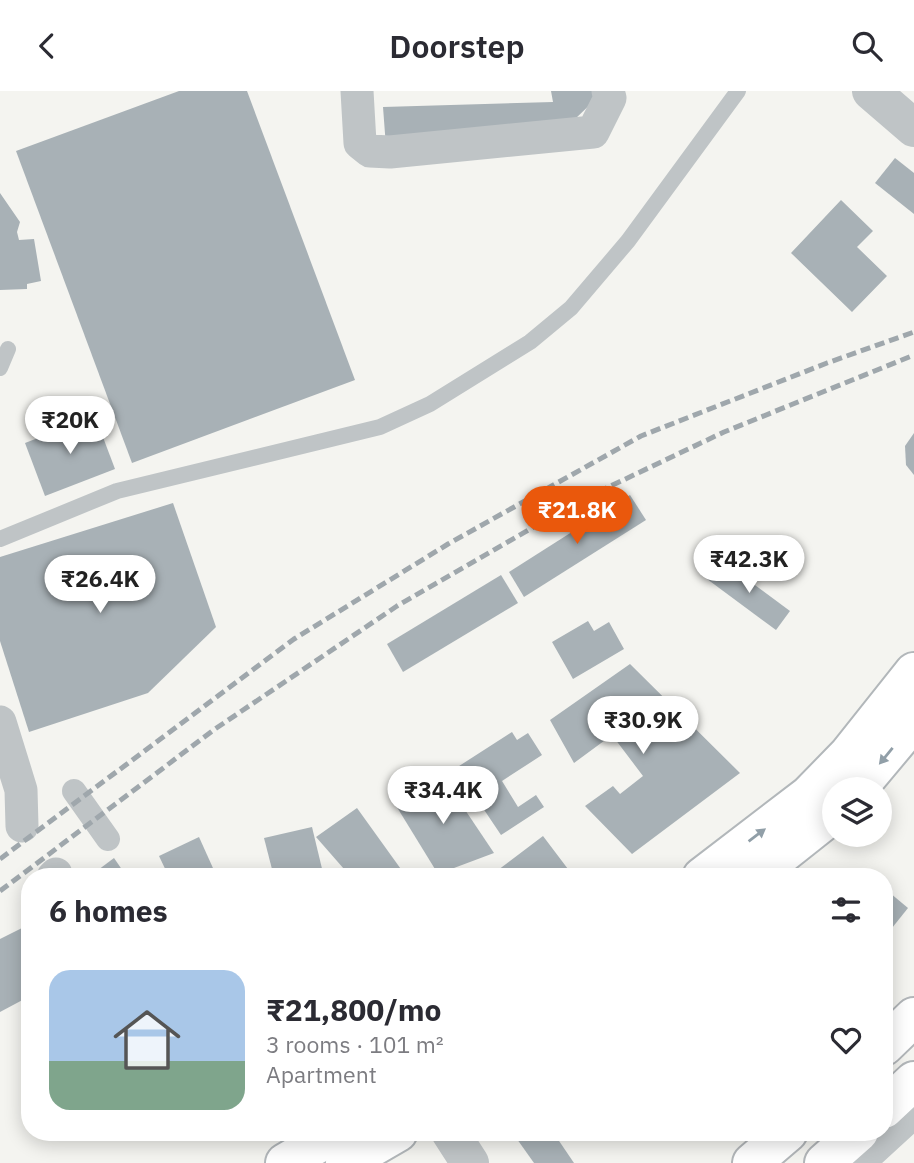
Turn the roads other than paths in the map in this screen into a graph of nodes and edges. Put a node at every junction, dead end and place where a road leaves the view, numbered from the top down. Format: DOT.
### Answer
graph roads {
  1 [pos="357,91"];
  2 [pos="608,91"];
  3 [pos="738,91"];
  4 [pos="871,91"];
  5 [pos="914,128"];
  6 [pos="8,349"];
  7 [pos="0,368"];
  8 [pos="0,539"];
  9 [pos="914,672"];
  10 [pos="914,721"];
  11 [pos="0,722"];
  12 [pos="867,777"];
  13 [pos="74,790"];
  14 [pos="10,796"];
  15 [pos="822,821"];
  16 [pos="22,826"];
  17 [pos="108,839"];
  18 [pos="714,868"];
  19 [pos="764,868"];
  20 [pos="914,996"];
  21 [pos="893,1016"];
  22 [pos="914,1017"];
  23 [pos="893,1037"];
  24 [pos="914,1081"];
  25 [pos="893,1101"];
  26 [pos="914,1108"];
  27 [pos="893,1127"];
  28 [pos="323,1141"];
  29 [pos="383,1141"];
  30 [pos="755,1141"];
  31 [pos="778,1141"];
  32 [pos="849,1141"];
  33 [pos="878,1141"];
  34 [pos="285,1163"];
  35 [pos="345,1163"];
  36 [pos="729,1163"];
  37 [pos="752,1163"];
  38 [pos="824,1163"];
  39 [pos="854,1163"];
  1 -- 2 [label="street"];
  3 -- 8 [label="lane"];
  4 -- 5 [label="street"];
  6 -- 7 [label="lane"];
  18 -- 9 [label="main road, one-way"];
  10 -- 12 [label="main road, one-way"];
  11 -- 14 [label="street"];
  13 -- 17 [label="street"];
  14 -- 16 [label="street"];
  15 -- 19 [label="main road"];
  20 -- 21 [label="street"];
  22 -- 23 [label="main road"];
  24 -- 25 [label="main road"];
  26 -- 27 [label="street"];
  28 -- 34 [label="main road"];
  29 -- 35 [label="main road"];
  30 -- 36 [label="street"];
  31 -- 37 [label="main road"];
  32 -- 38 [label="main road"];
  33 -- 39 [label="street"];
}
